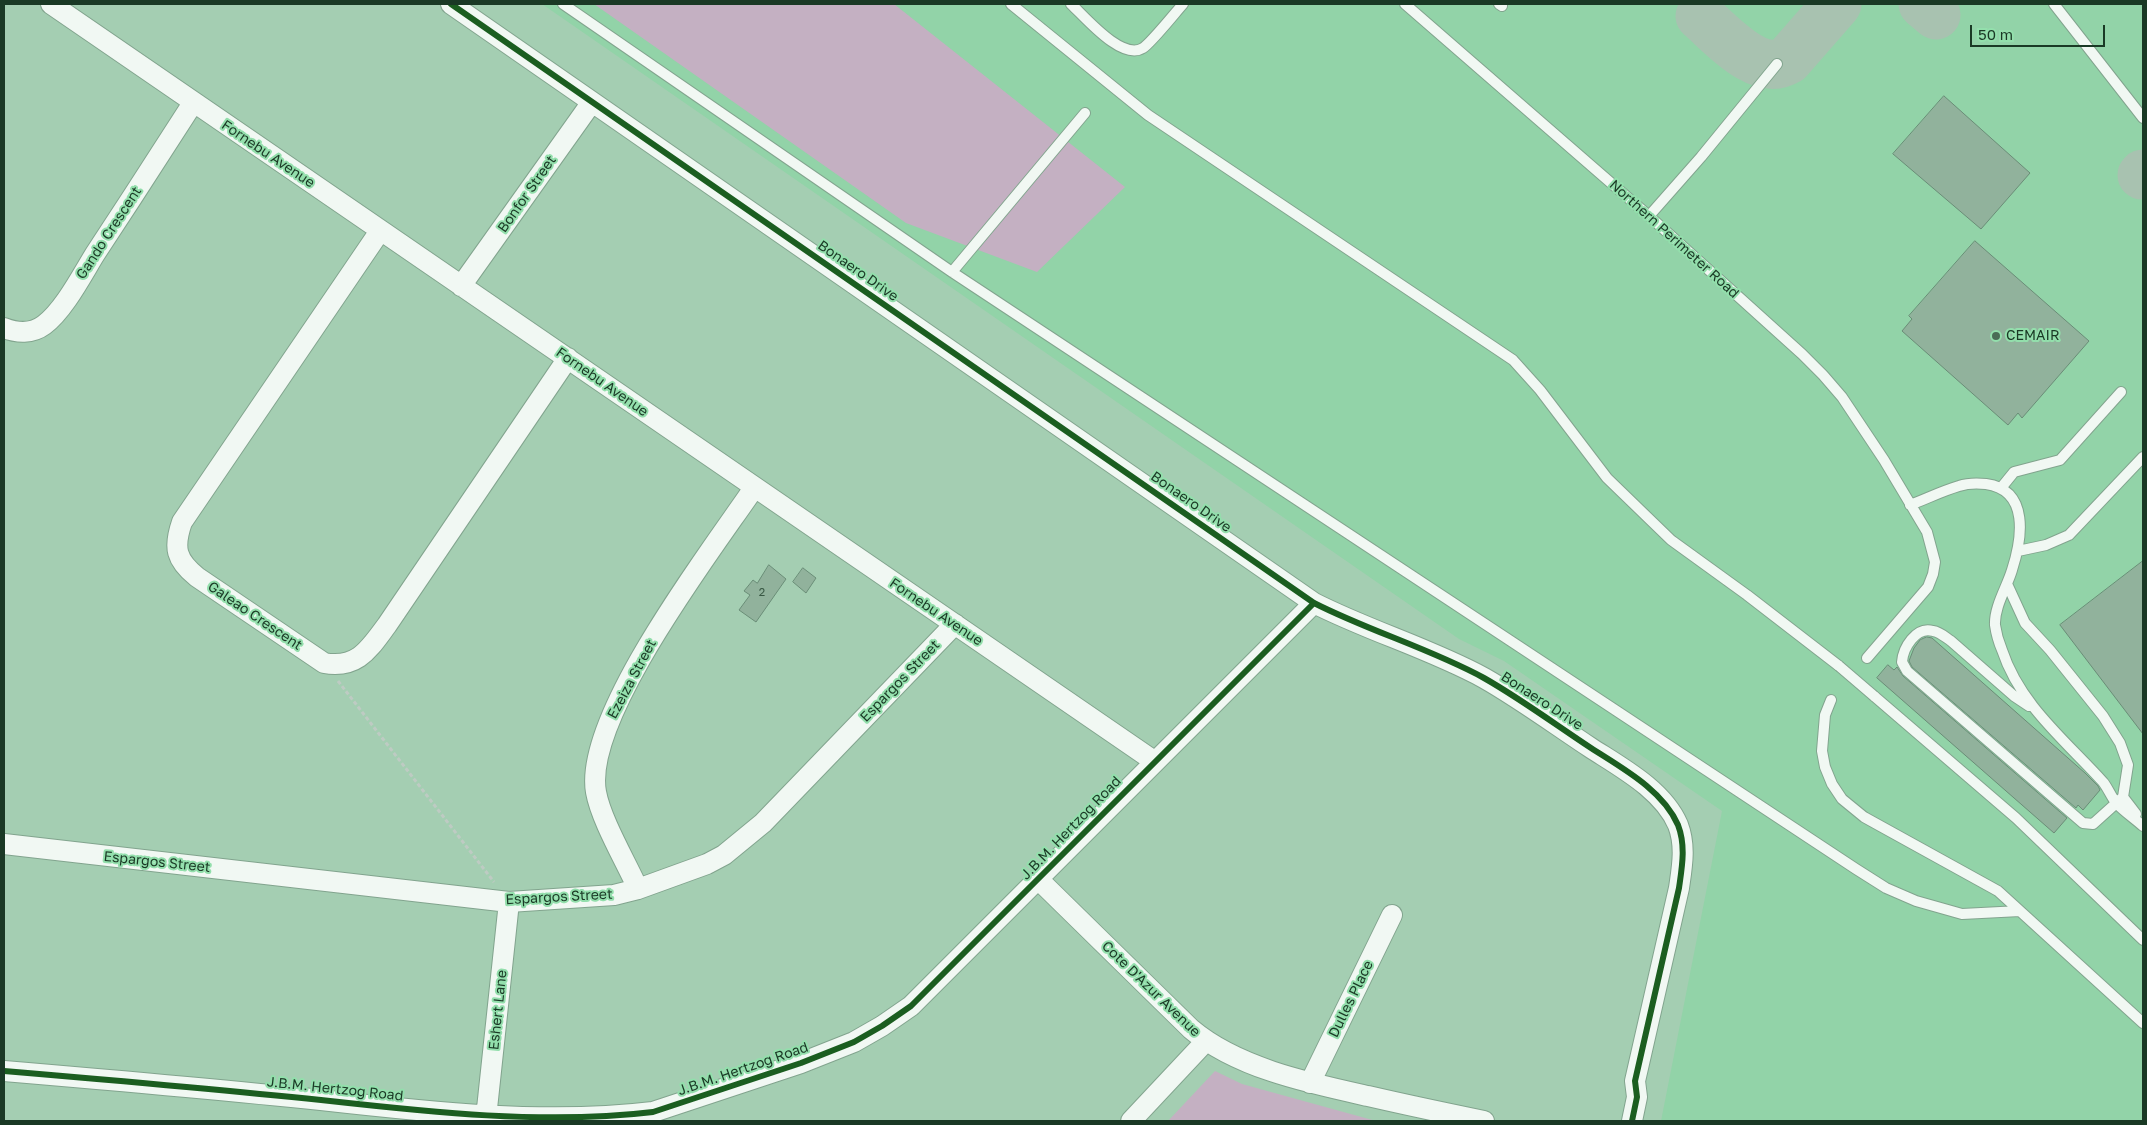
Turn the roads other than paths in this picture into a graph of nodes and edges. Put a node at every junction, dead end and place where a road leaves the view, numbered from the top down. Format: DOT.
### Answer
graph roads {
  1 [pos="51,4"];
  2 [pos="451,4"];
  3 [pos="563,4"];
  4 [pos="1011,4"];
  5 [pos="1071,4"];
  6 [pos="1183,4"];
  7 [pos="1405,4"];
  8 [pos="2054,4"];
  9 [pos="1777,64"];
  10 [pos="592,102"];
  11 [pos="193,103"];
  12 [pos="1085,113"];
  13 [pos="2143,118"];
  14 [pos="1649,216"];
  15 [pos="380,230"];
  16 [pos="952,272"];
  17 [pos="461,286"];
  18 [pos="4,328"];
  19 [pos="568,358"];
  20 [pos="2121,392"];
  21 [pos="2143,457"];
  22 [pos="754,488"];
  23 [pos="2001,488"];
  24 [pos="1910,505"];
  25 [pos="2018,551"];
  26 [pos="2008,586"];
  27 [pos="1314,603"];
  28 [pos="955,624"];
  29 [pos="1867,658"];
  30 [pos="1831,700"];
  31 [pos="2037,711"];
  32 [pos="1154,761"];
  33 [pos="2120,800"];
  34 [pos="2143,824"];
  35 [pos="4,844"];
  36 [pos="1039,880"];
  37 [pos="638,889"];
  38 [pos="509,902"];
  39 [pos="2020,910"];
  40 [pos="1392,916"];
  41 [pos="2143,940"];
  42 [pos="2143,1023"];
  43 [pos="1206,1041"];
  44 [pos="4,1072"];
  45 [pos="1635,1080"];
  46 [pos="1310,1083"];
  47 [pos="1401,1112"];
  48 [pos="395,1115"];
  49 [pos="486,1118"];
  50 [pos="1131,1121"];
  51 [pos="1484,1121"];
  52 [pos="1618,1121"];
  53 [pos="1632,1121"];
  1 -- 11 [label="street, Fornebu Avenue"];
  2 -- 10 [label="street, Bonaero Drive"];
  3 -- 16 [label="lane"];
  4 -- 41 [label="lane, bridge"];
  5 -- 6 [label="lane"];
  7 -- 14 [label="lane, Northern Perimeter Road"];
  8 -- 13 [label="lane"];
  9 -- 14 [label="lane"];
  10 -- 17 [label="street, Bonfor Street"];
  10 -- 27 [label="street, Bonaero Drive"];
  11 -- 15 [label="street, Fornebu Avenue"];
  11 -- 18 [label="street, Gando Crescent"];
  12 -- 16 [label="lane"];
  14 -- 24 [label="lane, Northern Perimeter Road"];
  15 -- 17 [label="street, Fornebu Avenue"];
  15 -- 19 [label="street, Galeao Crescent"];
  16 -- 39 [label="lane"];
  17 -- 19 [label="street, Fornebu Avenue"];
  19 -- 22 [label="street, Fornebu Avenue"];
  20 -- 23 [label="lane"];
  21 -- 25 [label="lane"];
  22 -- 28 [label="street, Fornebu Avenue"];
  22 -- 37 [label="street, Ezeiza Street"];
  23 -- 24 [label="lane"];
  23 -- 25 [label="lane"];
  24 -- 29 [label="lane, Northern Perimeter Road"];
  25 -- 26 [label="lane"];
  26 -- 31 [label="lane"];
  26 -- 33 [label="lane"];
  27 -- 32 [label="street, J.B.M. Hertzog Road"];
  27 -- 45 [label="street, Bonaero Drive"];
  28 -- 32 [label="street, Fornebu Avenue"];
  28 -- 37 [label="street, Espargos Street"];
  30 -- 39 [label="lane"];
  31 -- 33 [label="lane"];
  31 -- 33 [label="lane"];
  32 -- 36 [label="street, J.B.M. Hertzog Road"];
  33 -- 34 [label="lane"];
  35 -- 38 [label="street, Espargos Street"];
  36 -- 43 [label="street, Cote D'Azur Avenue"];
  36 -- 49 [label="street, J.B.M. Hertzog Road"];
  37 -- 38 [label="street, Espargos Street"];
  38 -- 49 [label="street, Eshert Lane"];
  39 -- 42 [label="lane"];
  40 -- 46 [label="street, Dulles Place"];
  43 -- 46 [label="street, Cote D'Azur Avenue"];
  43 -- 50 [label="street"];
  44 -- 48 [label="street, J.B.M. Hertzog Road"];
  45 -- 52 [label="street, Bonaero Drive"];
  45 -- 53 [label="street, Bonaero Drive"];
  46 -- 47 [label="street, Cote D'Azur Avenue"];
  47 -- 51 [label="street, Cote D'Azur Avenue"];
  48 -- 49 [label="street, J.B.M. Hertzog Road"];
}
